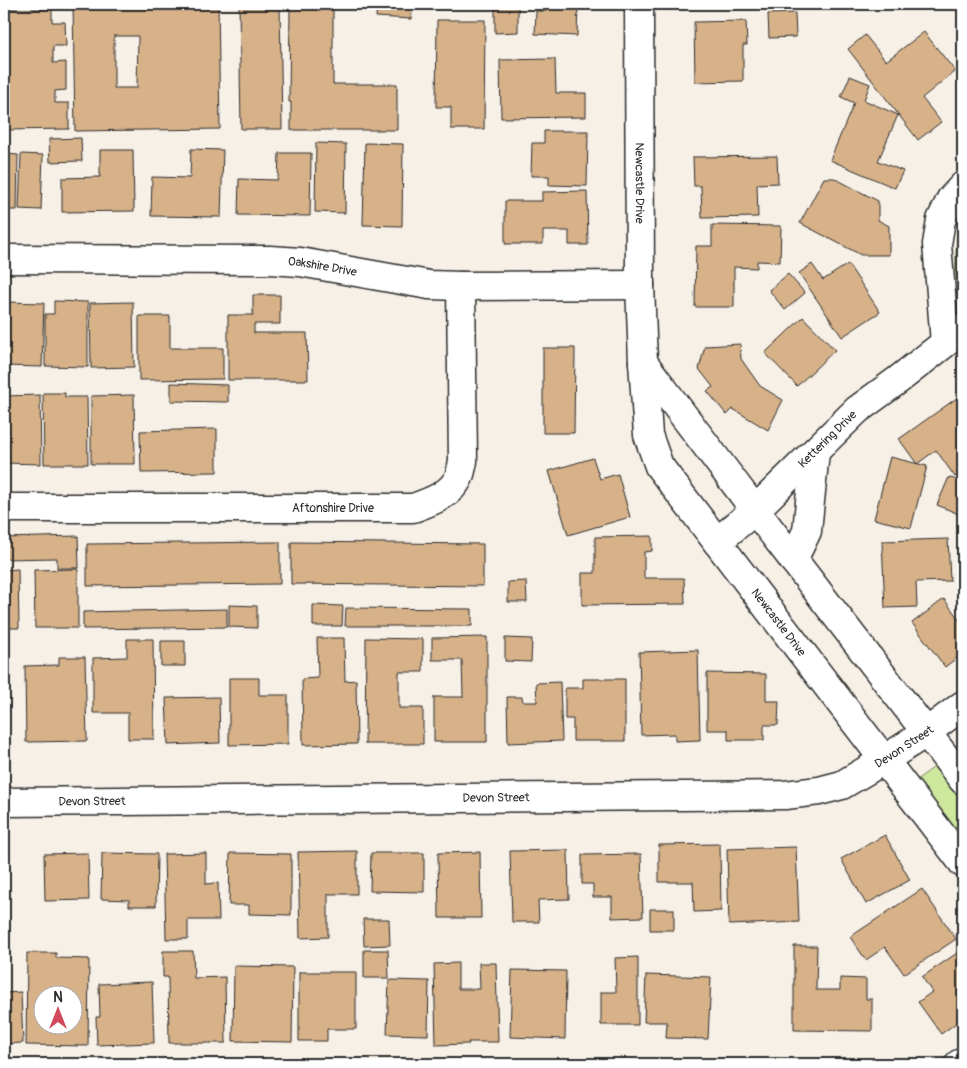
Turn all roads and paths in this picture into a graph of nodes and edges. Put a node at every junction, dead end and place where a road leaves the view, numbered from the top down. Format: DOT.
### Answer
graph roads {
  1 [pos="639,4"];
  2 [pos="963,186"];
  3 [pos="4,260"];
  4 [pos="640,285"];
  5 [pos="461,286"];
  6 [pos="954,336"];
  7 [pos="643,362"];
  8 [pos="815,452"];
  9 [pos="4,508"];
  10 [pos="754,510"];
  11 [pos="717,542"];
  12 [pos="794,560"];
  13 [pos="963,704"];
  14 [pos="927,732"];
  15 [pos="884,760"];
  16 [pos="963,780"];
  17 [pos="4,802"];
  18 [pos="963,863"];
  19 [pos="963,1062"];
  20 [pos="959,1064"];
  1 -- 4 [label="street, Newcastle Drive"];
  2 -- 6 [label="street, Kettering Drive"];
  3 -- 5 [label="street, Oakshire Drive"];
  4 -- 5 [label="street, Oakshire Drive"];
  4 -- 7 [label="street, Newcastle Drive"];
  5 -- 9 [label="street, Aftonshire Drive"];
  6 -- 8 [label="street, Kettering Drive"];
  7 -- 10 [label="street"];
  7 -- 11 [label="street, Newcastle Drive"];
  8 -- 10 [label="street, Kettering Drive"];
  8 -- 12 [label="street"];
  10 -- 11 [label="street, Kettering Drive"];
  10 -- 12 [label="street"];
  11 -- 15 [label="street, Newcastle Drive"];
  12 -- 14 [label="street"];
  13 -- 14 [label="street, Devon Street"];
  14 -- 15 [label="street, Devon Street"];
  14 -- 16 [label="street"];
  15 -- 17 [label="street, Devon Street"];
  15 -- 18 [label="street, Newcastle Drive"];
  19 -- 20 [label="street"];
}
